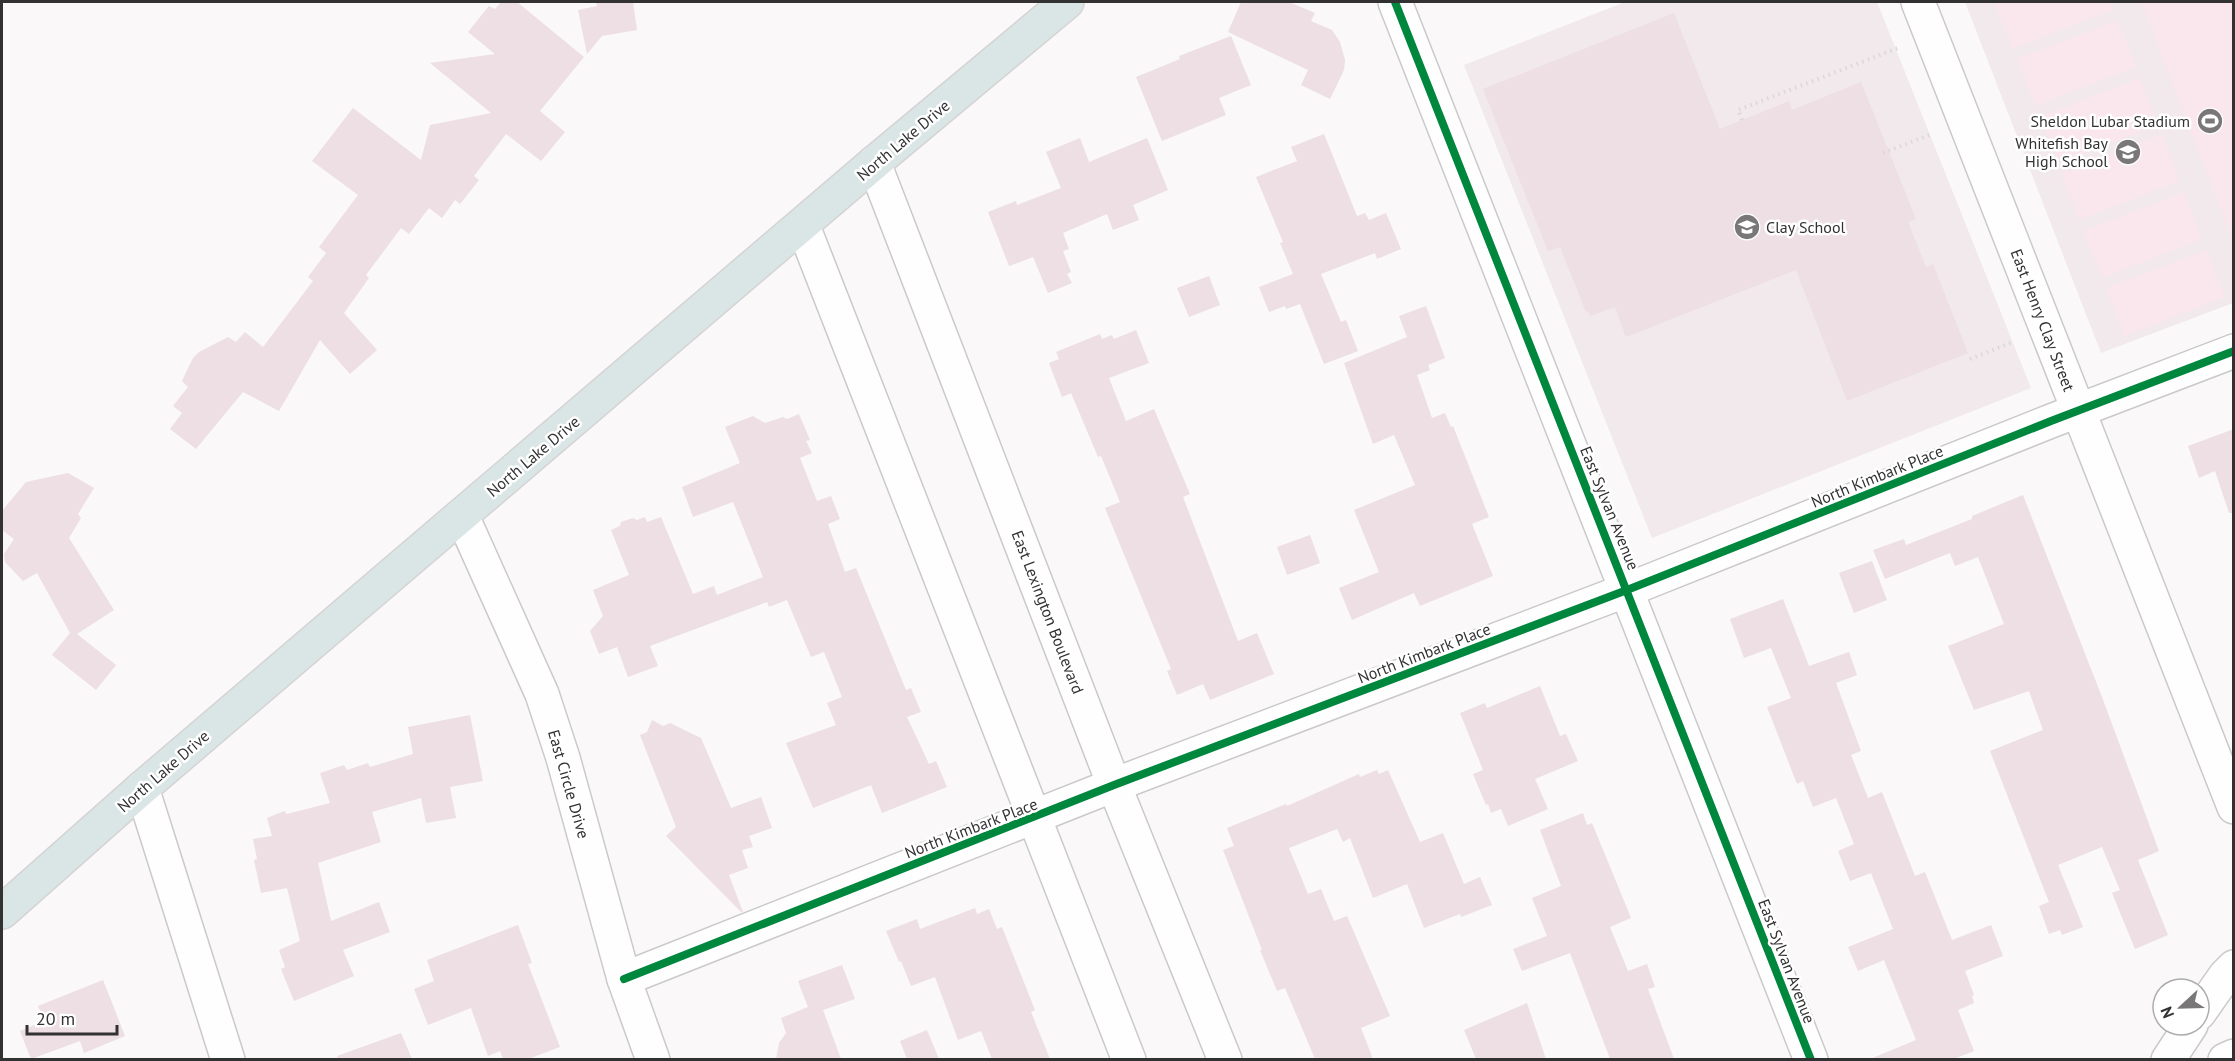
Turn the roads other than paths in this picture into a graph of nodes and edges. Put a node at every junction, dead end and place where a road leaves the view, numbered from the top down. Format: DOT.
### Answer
graph roads {
  1 [pos="1067,2"];
  2 [pos="1395,2"];
  3 [pos="1918,2"];
  4 [pos="874,163"];
  5 [pos="803,226"];
  6 [pos="2234,351"];
  7 [pos="2078,410"];
  8 [pos="462,516"];
  9 [pos="1627,590"];
  10 [pos="1114,785"];
  11 [pos="142,788"];
  12 [pos="2234,807"];
  13 [pos="1033,818"];
  14 [pos="2,912"];
  15 [pos="2234,967"];
  16 [pos="624,979"];
  17 [pos="2211,996"];
  18 [pos="2183,1037"];
  19 [pos="2234,1056"];
  20 [pos="228,1059"];
  21 [pos="653,1059"];
  22 [pos="1129,1059"];
  23 [pos="1225,1059"];
  24 [pos="1811,1059"];
  25 [pos="2168,1059"];
  26 [pos="2225,1059"];
  1 -- 4 [label="main road, North Lake Drive"];
  2 -- 9 [label="street, East Sylvan Avenue"];
  3 -- 7 [label="street, East Henry Clay Street"];
  4 -- 5 [label="main road, North Lake Drive"];
  4 -- 10 [label="street, East Lexington Boulevard"];
  5 -- 8 [label="main road, North Lake Drive"];
  5 -- 13 [label="street"];
  6 -- 7 [label="street, North Kimbark Place"];
  7 -- 9 [label="street, North Kimbark Place"];
  7 -- 12 [label="street, East Henry Clay Street"];
  8 -- 11 [label="main road, North Lake Drive"];
  8 -- 16 [label="street, East Circle Drive"];
  9 -- 10 [label="street, North Kimbark Place"];
  9 -- 24 [label="street, East Sylvan Avenue"];
  10 -- 13 [label="street, North Kimbark Place"];
  10 -- 23 [label="street, East Lexington Boulevard"];
  11 -- 14 [label="main road, North Lake Drive"];
  11 -- 20 [label="street"];
  13 -- 16 [label="street, North Kimbark Place"];
  13 -- 22 [label="street"];
  15 -- 17 [label="street"];
  16 -- 21 [label="street, East Circle Drive"];
  18 -- 25 [label="street"];
  19 -- 26 [label="street"];
}
